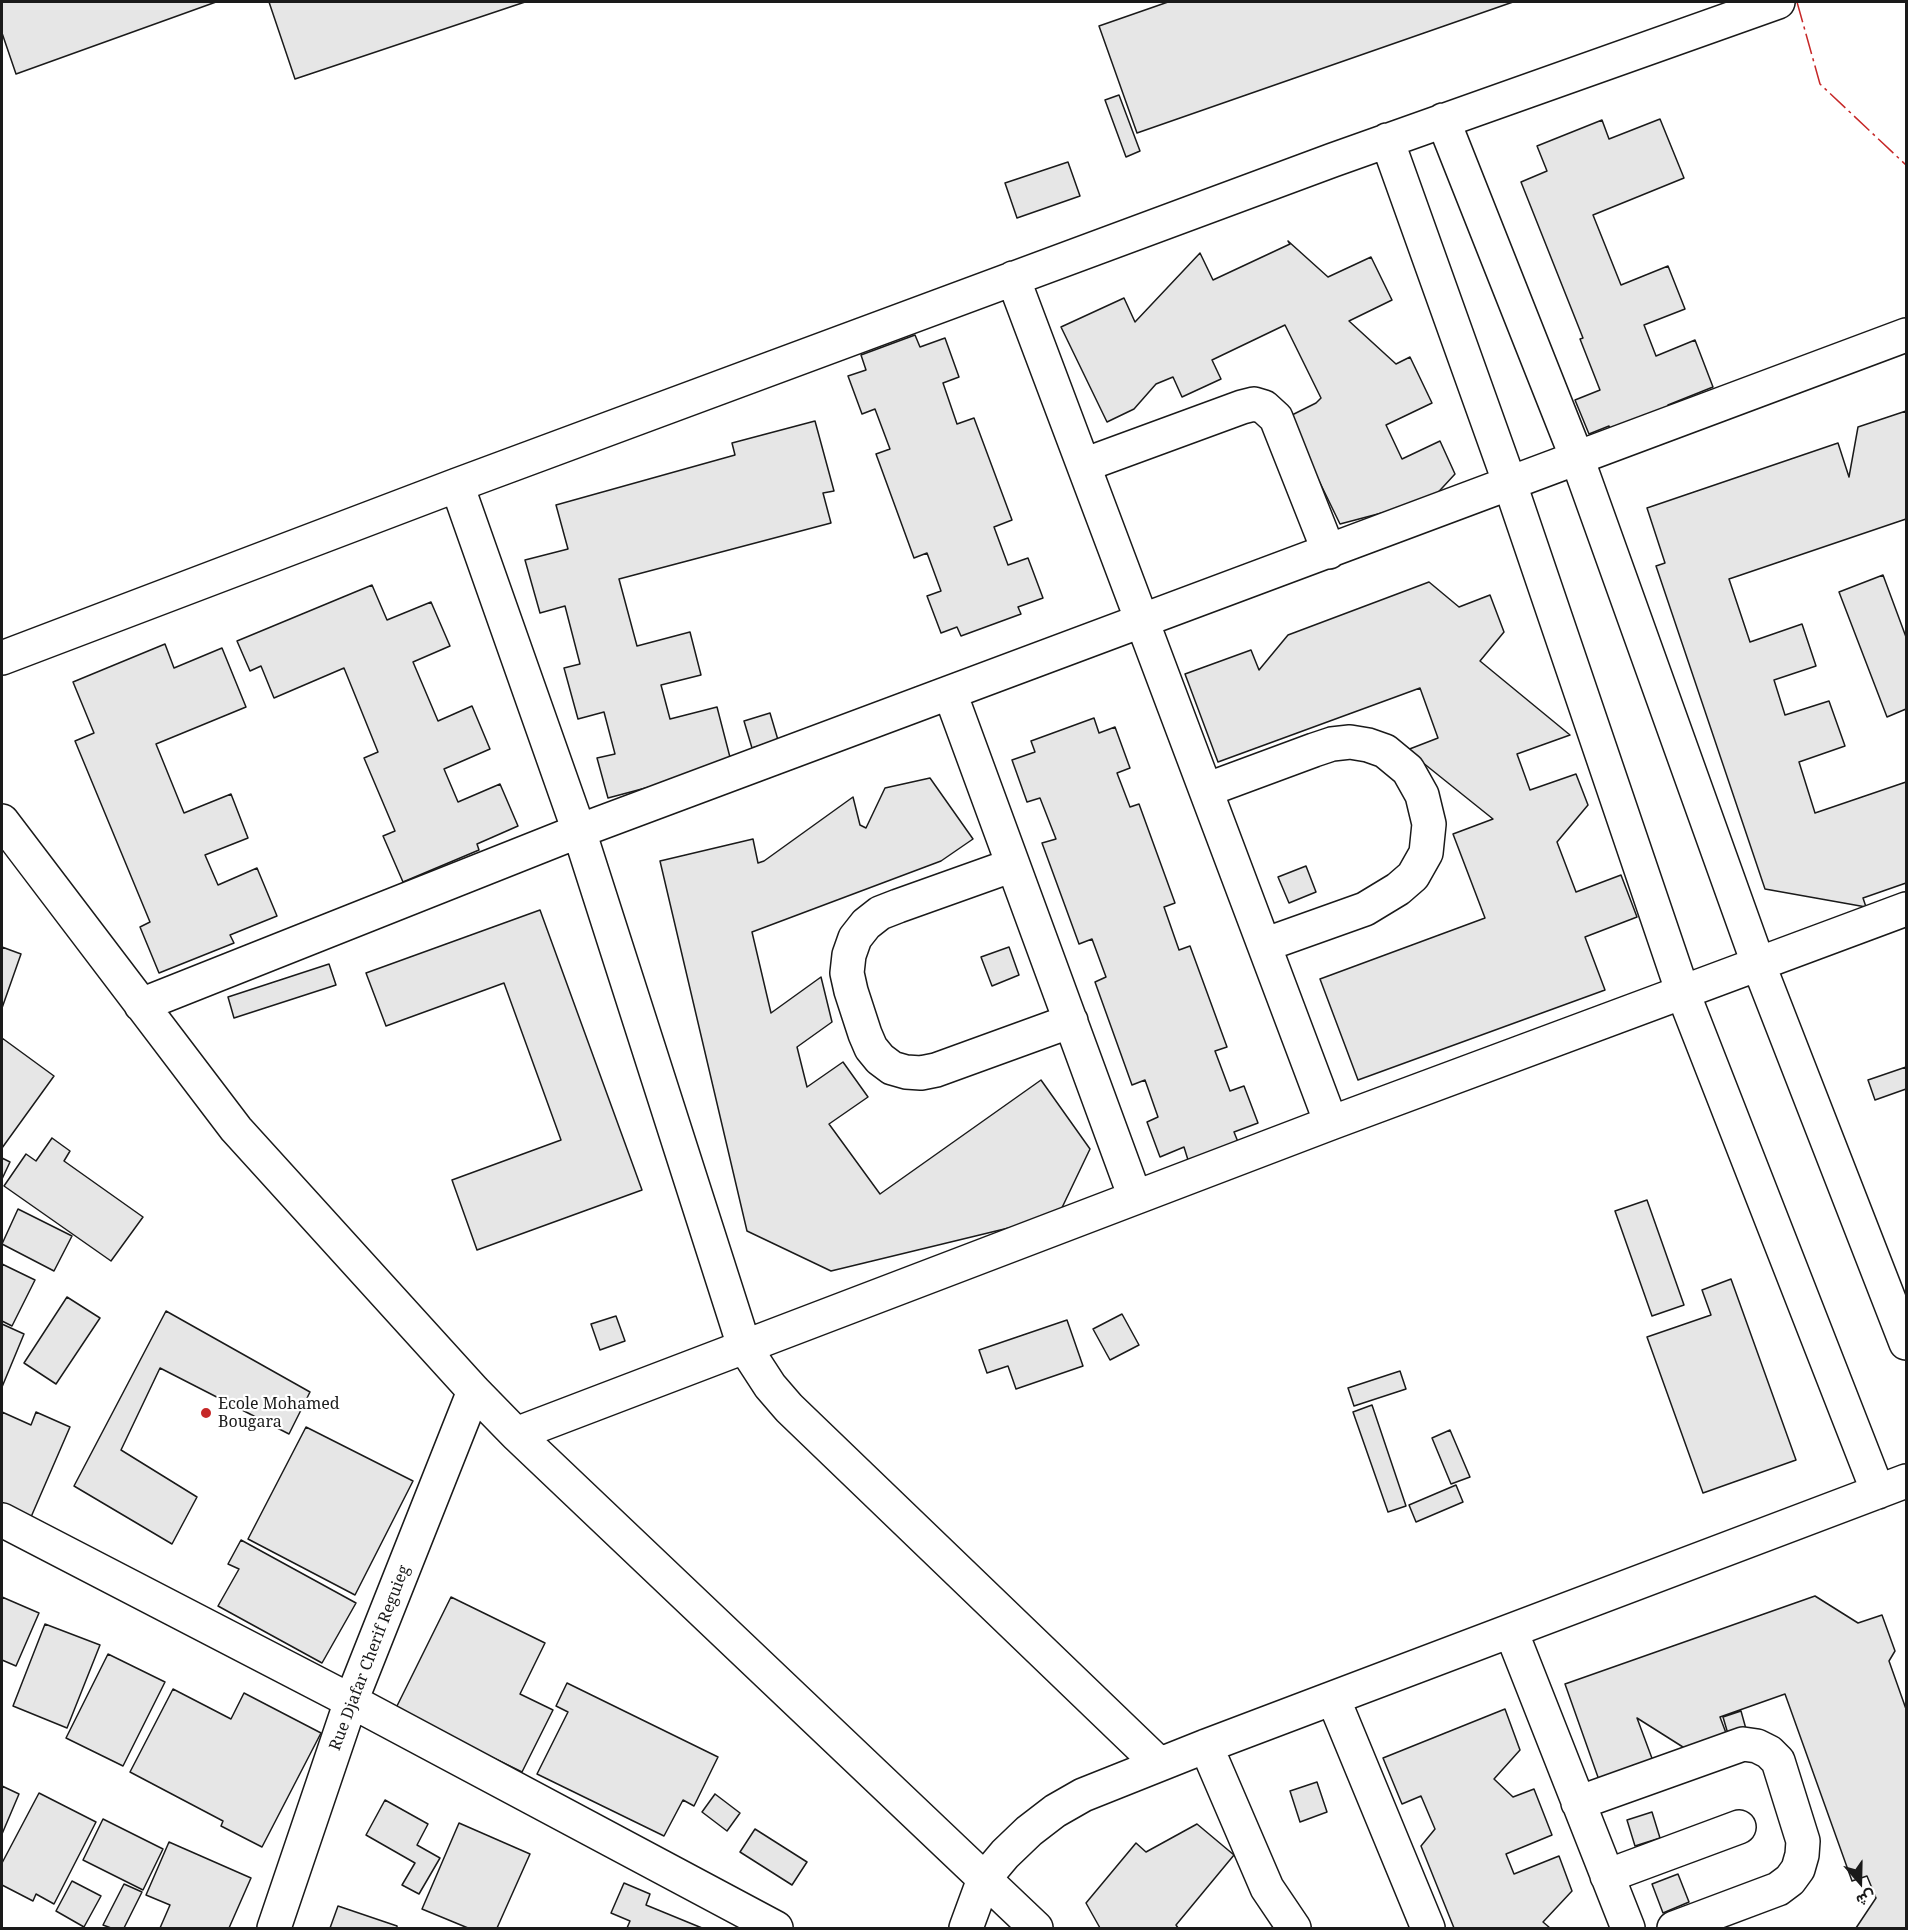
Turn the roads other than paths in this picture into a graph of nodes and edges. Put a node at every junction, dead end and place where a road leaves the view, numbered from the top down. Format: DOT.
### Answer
graph roads {
  1 [pos="1778,2"];
  2 [pos="1443,120"];
  3 [pos="1387,140"];
  4 [pos="1012,278"];
  5 [pos="1906,335"];
  6 [pos="1577,458"];
  7 [pos="1084,465"];
  8 [pos="1510,484"];
  9 [pos="457,485"];
  10 [pos="1329,552"];
  11 [pos="1143,621"];
  12 [pos="2,658"];
  13 [pos="950,693"];
  14 [pos="1206,790"];
  15 [pos="2,821"];
  16 [pos="579,831"];
  17 [pos="1013,865"];
  18 [pos="1906,909"];
  19 [pos="1264,945"];
  20 [pos="1758,963"];
  21 [pos="1683,993"];
  22 [pos="141,1005"];
  23 [pos="1071,1022"];
  24 [pos="1331,1123"];
  25 [pos="1135,1197"];
  26 [pos="1906,1343"];
  27 [pos="744,1346"];
  28 [pos="474,1391"];
  29 [pos="516,1434"];
  30 [pos="1892,1487"];
  31 [pos="2,1520"];
  32 [pos="1511,1631"];
  33 [pos="1333,1698"];
  34 [pos="351,1701"];
  35 [pos="1206,1746"];
  36 [pos="1159,1764"];
  37 [pos="1578,1803"];
  38 [pos="1739,1827"];
  39 [pos="1607,1876"];
  40 [pos="984,1879"];
  41 [pos="274,1929"];
  42 [pos="776,1929"];
  43 [pos="966,1929"];
  44 [pos="1036,1929"];
  45 [pos="1294,1929"];
  46 [pos="1428,1929"];
  47 [pos="1628,1929"];
  48 [pos="1674,1929"];
  1 -- 2 [label="street"];
  2 -- 3 [label="street"];
  2 -- 6 [label="street"];
  3 -- 4 [label="street"];
  3 -- 8 [label="street"];
  4 -- 7 [label="street"];
  4 -- 9 [label="street"];
  5 -- 6 [label="street"];
  6 -- 8 [label="street"];
  6 -- 20 [label="street"];
  7 -- 10 [label="street"];
  7 -- 11 [label="street"];
  8 -- 10 [label="street"];
  8 -- 21 [label="street"];
  9 -- 12 [label="street"];
  9 -- 16 [label="street"];
  10 -- 11 [label="street"];
  11 -- 13 [label="street"];
  11 -- 14 [label="street"];
  13 -- 16 [label="street"];
  13 -- 17 [label="street"];
  14 -- 19 [label="street"];
  14 -- 19 [label="street"];
  15 -- 22 [label="street"];
  16 -- 22 [label="street"];
  16 -- 27 [label="street"];
  17 -- 23 [label="street"];
  17 -- 23 [label="street"];
  18 -- 20 [label="street"];
  19 -- 24 [label="street"];
  20 -- 21 [label="street"];
  20 -- 26 [label="street"];
  21 -- 24 [label="street"];
  21 -- 30 [label="street"];
  22 -- 28 [label="street"];
  23 -- 25 [label="street"];
  24 -- 25 [label="street"];
  25 -- 27 [label="street"];
  27 -- 29 [label="street"];
  27 -- 36 [label="street"];
  28 -- 29 [label="street"];
  28 -- 34 [label="street, Rue Djafar Cherif Reguieg"];
  29 -- 40 [label="street"];
  30 -- 32 [label="street"];
  31 -- 34 [label="street"];
  32 -- 33 [label="street"];
  32 -- 37 [label="street"];
  33 -- 35 [label="street"];
  33 -- 46 [label="street"];
  34 -- 41 [label="street, Rue Djafar Cherif Reguieg"];
  34 -- 42 [label="street"];
  35 -- 36 [label="street"];
  35 -- 45 [label="street"];
  36 -- 40 [label="street"];
  37 -- 39 [label="street"];
  37 -- 48 [label="street"];
  38 -- 39 [label="street"];
  39 -- 47 [label="street"];
  40 -- 43 [label="street"];
  40 -- 44 [label="street"];
}
